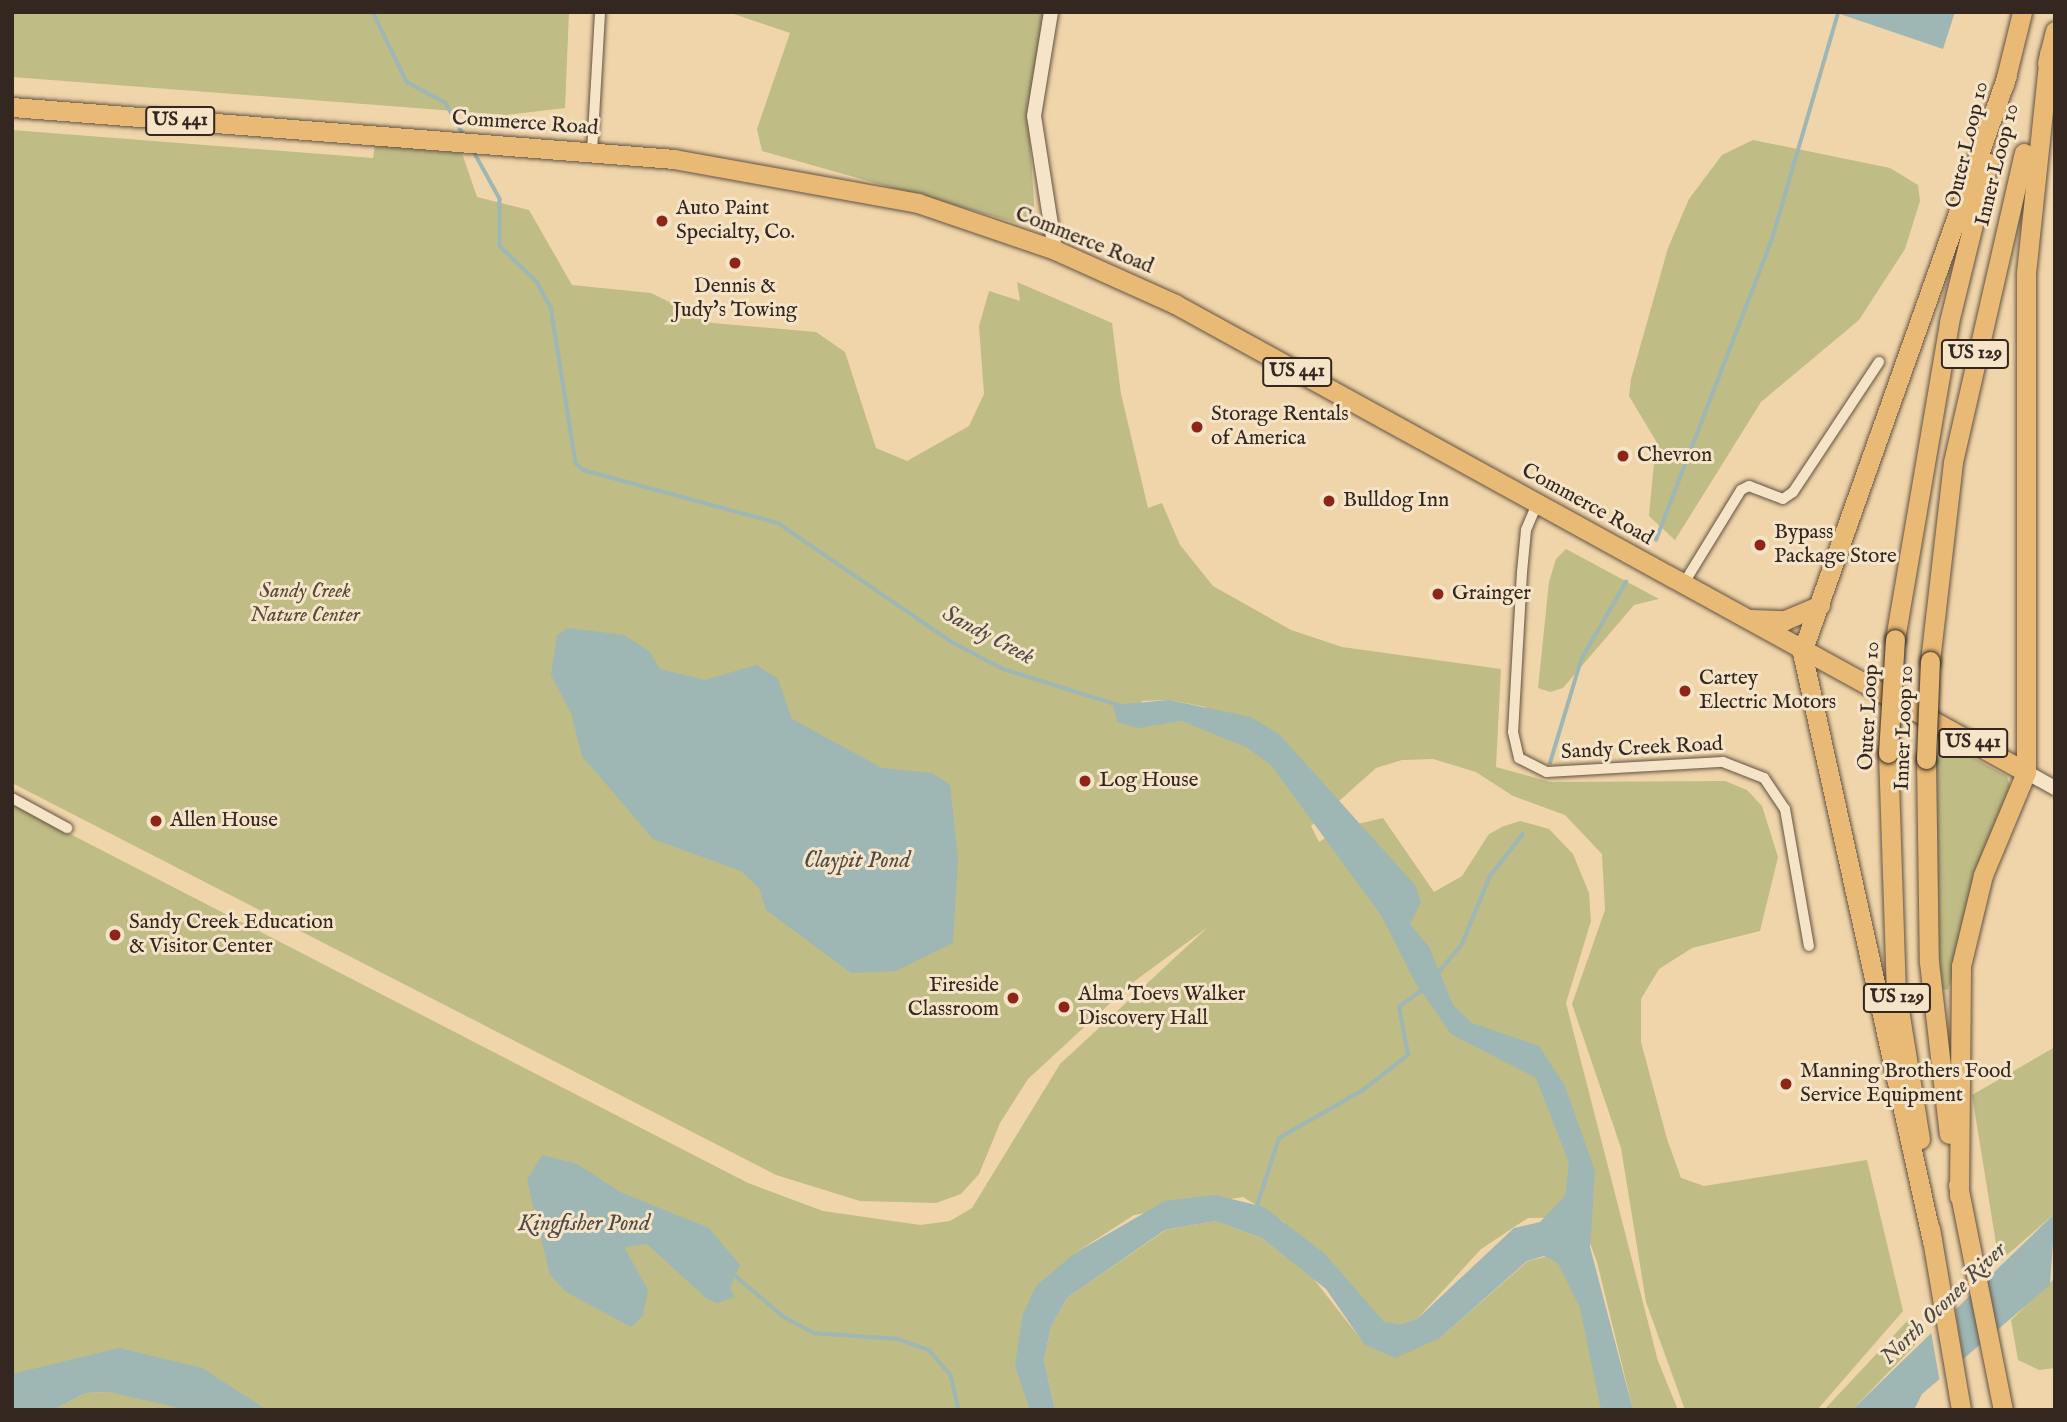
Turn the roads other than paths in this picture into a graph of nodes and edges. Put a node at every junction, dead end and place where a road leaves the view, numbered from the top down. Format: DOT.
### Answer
graph roads {
  1 [pos="600,12"];
  2 [pos="1051,12"];
  3 [pos="2022,12"];
  4 [pos="2055,31"];
  5 [pos="2049,53"];
  6 [pos="2007,75"];
  7 [pos="12,107"];
  8 [pos="592,152"];
  9 [pos="1055,250"];
  10 [pos="1879,362"];
  11 [pos="1537,504"];
  12 [pos="1684,583"];
  13 [pos="1820,604"];
  14 [pos="1745,618"];
  15 [pos="1802,652"];
  16 [pos="2026,772"];
  17 [pos="2055,788"];
  18 [pos="12,798"];
  19 [pos="67,828"];
  20 [pos="1809,946"];
  21 [pos="1959,1196"];
  22 [pos="1932,1241"];
  23 [pos="1961,1410"];
  24 [pos="2003,1410"];
  1 -- 8 [label="street"];
  2 -- 9 [label="street"];
  3 -- 6 [label="highway, Outer Loop 10 / US 129"];
  4 -- 5 [label="highway, US 129"];
  5 -- 16 [label="highway"];
  5 -- 21 [label="highway, Inner Loop 10 / US 129, bridge"];
  6 -- 13 [label="highway"];
  6 -- 22 [label="highway, Outer Loop 10 / US 129, bridge"];
  7 -- 8 [label="highway, Commerce Road / US 441"];
  8 -- 9 [label="highway, Commerce Road / US 441"];
  9 -- 11 [label="highway, Commerce Road / US 441"];
  10 -- 12 [label="street"];
  11 -- 12 [label="highway, Commerce Road / US 441"];
  11 -- 20 [label="street, Sandy Creek Road"];
  12 -- 14 [label="highway, Commerce Road / US 441"];
  13 -- 14 [label="highway"];
  13 -- 15 [label="highway"];
  14 -- 15 [label="highway, Commerce Road / US 441"];
  15 -- 16 [label="highway, Commerce Road / US 441"];
  15 -- 22 [label="highway"];
  16 -- 17 [label="street"];
  16 -- 21 [label="highway"];
  18 -- 19 [label="street"];
  21 -- 24 [label="highway, Inner Loop 10 / US 129"];
  22 -- 23 [label="highway, Outer Loop 10 / US 129"];
}
